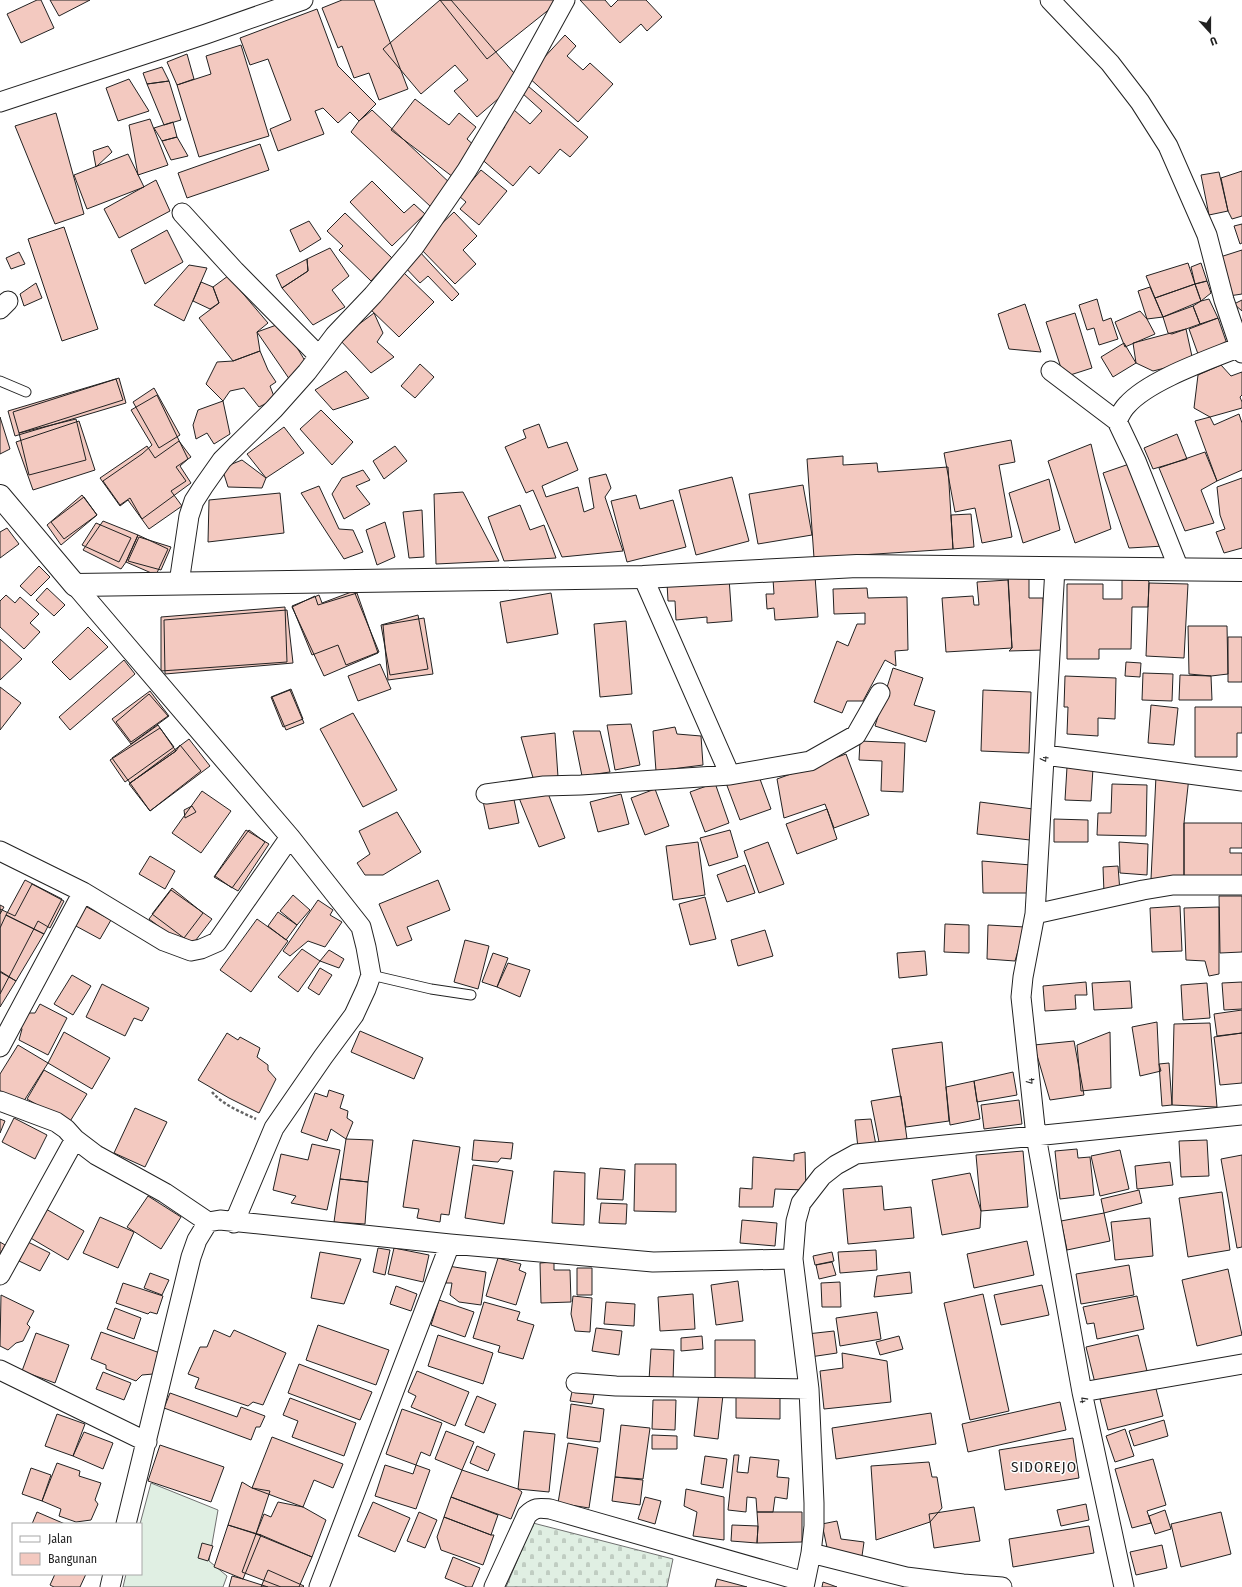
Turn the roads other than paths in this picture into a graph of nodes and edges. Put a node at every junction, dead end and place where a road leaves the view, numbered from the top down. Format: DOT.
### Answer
graph roads {
  1 [pos="303,0"];
  2 [pos="565,0"];
  3 [pos="1050,0"];
  4 [pos="0,102"];
  5 [pos="182,213"];
  6 [pos="1241,350"];
  7 [pos="319,356"];
  8 [pos="1051,372"];
  9 [pos="0,381"];
  10 [pos="26,392"];
  11 [pos="1117,421"];
  12 [pos="0,496"];
  13 [pos="1055,568"];
  14 [pos="1179,570"];
  15 [pos="1242,570"];
  16 [pos="643,577"];
  17 [pos="180,584"];
  18 [pos="75,585"];
  19 [pos="880,693"];
  20 [pos="1045,755"];
  21 [pos="730,775"];
  22 [pos="1242,781"];
  23 [pos="486,794"];
  24 [pos="290,837"];
  25 [pos="0,851"];
  26 [pos="1242,885"];
  27 [pos="83,892"];
  28 [pos="1035,914"];
  29 [pos="371,975"];
  30 [pos="471,995"];
  31 [pos="0,1047"];
  32 [pos="0,1101"];
  33 [pos="1242,1114"];
  34 [pos="1036,1136"];
  35 [pos="75,1139"];
  36 [pos="208,1222"];
  37 [pos="234,1222"];
  38 [pos="450,1244"];
  39 [pos="793,1259"];
  40 [pos="0,1275"];
  41 [pos="1242,1364"];
  42 [pos="0,1370"];
  43 [pos="576,1383"];
  44 [pos="809,1389"];
  45 [pos="1082,1392"];
  46 [pos="147,1442"];
  47 [pos="126,1523"];
  48 [pos="811,1553"];
  49 [pos="113,1575"];
  50 [pos="805,1584"];
  51 [pos="110,1587"];
  52 [pos="319,1587"];
  53 [pos="494,1587"];
  54 [pos="1002,1587"];
  55 [pos="1124,1587"];
  1 -- 4 [label="street"];
  2 -- 7 [label="street"];
  3 -- 6 [label="street"];
  5 -- 7 [label="street"];
  6 -- 11 [label="street"];
  7 -- 17 [label="street"];
  8 -- 11 [label="street"];
  9 -- 10 [label="lane"];
  11 -- 14 [label="street"];
  12 -- 18 [label="street"];
  13 -- 14 [label="street"];
  13 -- 16 [label="street"];
  13 -- 20 [label="street, 4"];
  14 -- 15 [label="street"];
  16 -- 17 [label="street"];
  16 -- 21 [label="street"];
  17 -- 18 [label="street"];
  18 -- 24 [label="street"];
  19 -- 21 [label="street"];
  20 -- 22 [label="street"];
  20 -- 28 [label="street, 4"];
  21 -- 23 [label="street"];
  24 -- 27 [label="street"];
  24 -- 29 [label="street"];
  25 -- 27 [label="street"];
  26 -- 28 [label="street"];
  27 -- 31 [label="street"];
  28 -- 34 [label="street, 4"];
  29 -- 30 [label="lane"];
  29 -- 37 [label="street"];
  32 -- 35 [label="street"];
  33 -- 34 [label="street"];
  34 -- 39 [label="street"];
  34 -- 45 [label="street, 4"];
  35 -- 36 [label="street"];
  35 -- 40 [label="street"];
  36 -- 37 [label="street"];
  36 -- 46 [label="street"];
  37 -- 38 [label="street"];
  38 -- 39 [label="street"];
  38 -- 52 [label="street"];
  39 -- 44 [label="street"];
  41 -- 45 [label="street"];
  42 -- 46 [label="street"];
  43 -- 44 [label="street"];
  44 -- 48 [label="street"];
  45 -- 55 [label="street, 4"];
  46 -- 47 [label="street"];
  48 -- 50 [label="street"];
  48 -- 54 [label="street"];
  49 -- 51 [label="street"];
  50 -- 53 [label="street"];
}
